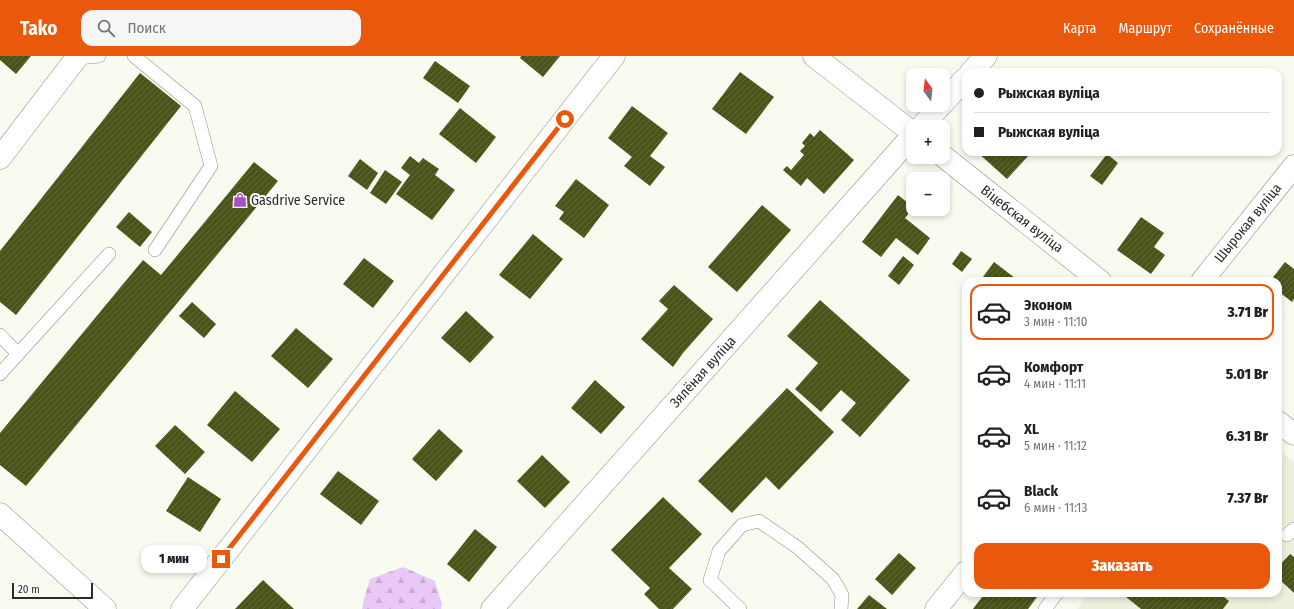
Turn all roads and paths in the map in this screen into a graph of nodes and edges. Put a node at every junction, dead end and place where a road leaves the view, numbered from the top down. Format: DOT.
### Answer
graph roads {
  1 [pos="99,56"];
  2 [pos="134,56"];
  3 [pos="614,56"];
  4 [pos="814,56"];
  5 [pos="986,56"];
  6 [pos="78,57"];
  7 [pos="976,68"];
  8 [pos="962,82"];
  9 [pos="950,95"];
  10 [pos="935,112"];
  11 [pos="927,120"];
  12 [pos="906,128"];
  13 [pos="906,142"];
  14 [pos="0,158"];
  15 [pos="950,162"];
  16 [pos="1294,166"];
  17 [pos="155,250"];
  18 [pos="109,254"];
  19 [pos="1095,277"];
  20 [pos="1205,277"];
  21 [pos="0,335"];
  22 [pos="18,354"];
  23 [pos="0,374"];
  24 [pos="1282,425"];
  25 [pos="1294,434"];
  26 [pos="0,514"];
  27 [pos="962,577"];
  28 [pos="1054,597"];
  29 [pos="105,609"];
  30 [pos="182,609"];
  31 [pos="492,609"];
  32 [pos="740,609"];
  33 [pos="841,609"];
  34 [pos="936,609"];
  35 [pos="1045,609"];
  1 -- 6 [label="lane"];
  2 -- 17 [label="lane"];
  3 -- 30 [label="street"];
  4 -- 12 [label="street"];
  5 -- 7 [label="street"];
  6 -- 14 [label="street"];
  8 -- 9 [label="street"];
  10 -- 11 [label="street"];
  13 -- 31 [label="street, Зялёная вуліца"];
  15 -- 19 [label="street, Віцебская вуліца"];
  16 -- 20 [label="street, Шырокая вуліца"];
  18 -- 22 [label="lane"];
  21 -- 22 [label="lane"];
  22 -- 23 [label="lane"];
  24 -- 25 [label="street"];
  26 -- 29 [label="street"];
  27 -- 34 [label="street"];
  28 -- 35 [label="lane"];
  32 -- 33 [label="lane"];
}
